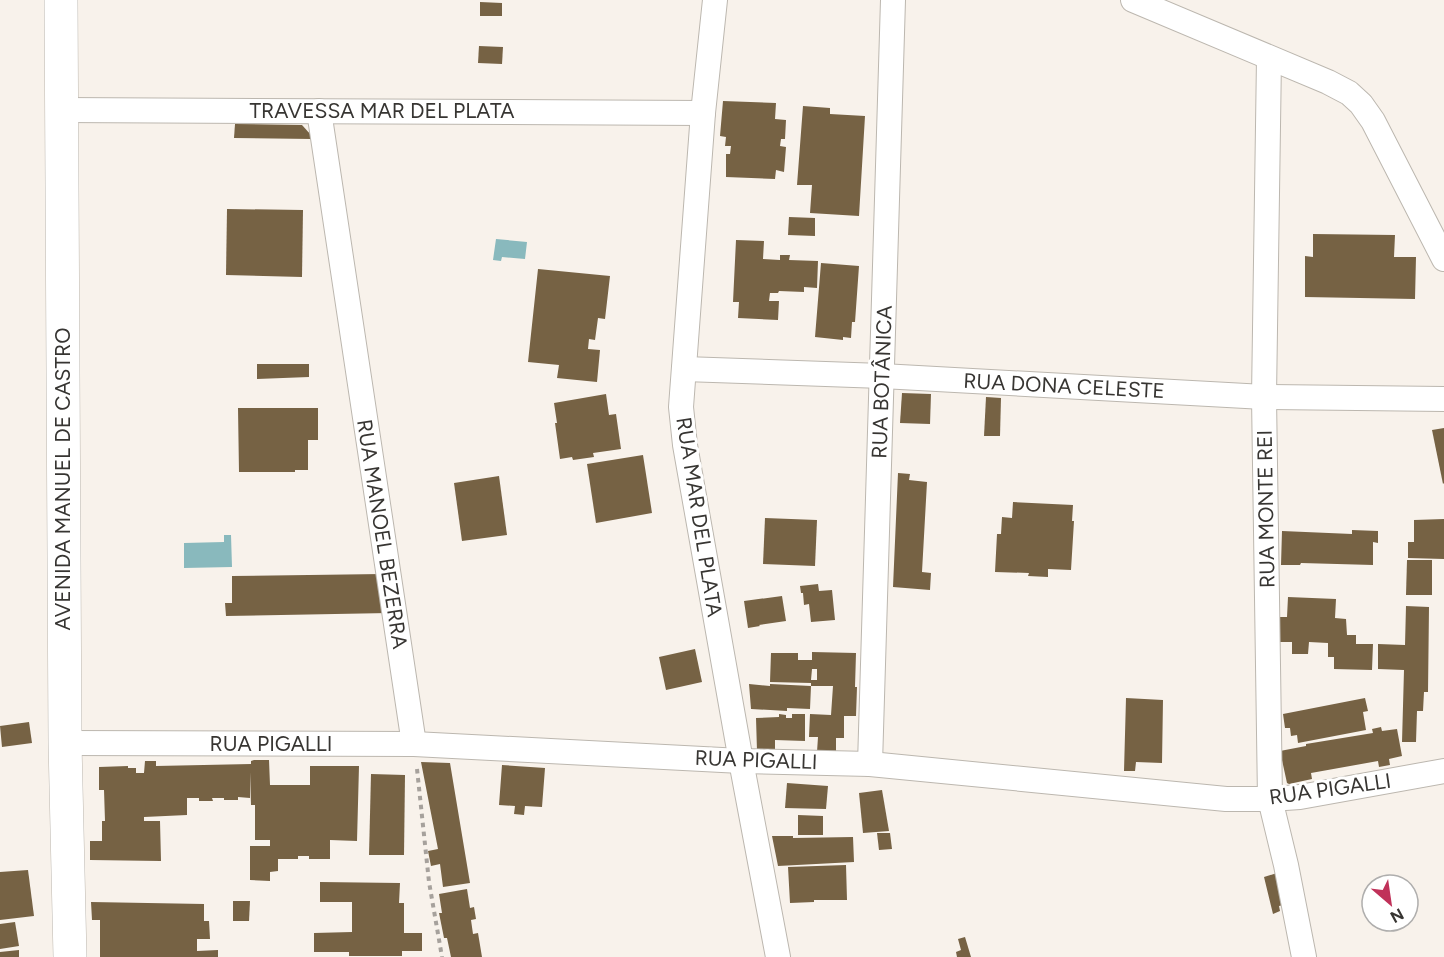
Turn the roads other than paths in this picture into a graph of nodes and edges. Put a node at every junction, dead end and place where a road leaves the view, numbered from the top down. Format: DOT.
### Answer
graph roads {
  1 [pos="61,0"];
  2 [pos="715,0"];
  3 [pos="893,0"];
  4 [pos="1133,0"];
  5 [pos="1269,58"];
  6 [pos="61,110"];
  7 [pos="319,111"];
  8 [pos="703,113"];
  9 [pos="1444,259"];
  10 [pos="684,369"];
  11 [pos="882,376"];
  12 [pos="1264,397"];
  13 [pos="1444,399"];
  14 [pos="65,743"];
  15 [pos="414,744"];
  16 [pos="741,760"];
  17 [pos="870,764"];
  18 [pos="1444,771"];
  19 [pos="1270,799"];
  20 [pos="70,957"];
  21 [pos="778,957"];
  22 [pos="1304,957"];
  1 -- 6 [label="street, AVENIDA MANUEL DE CASTRO"];
  2 -- 8 [label="street, RUA MAR DEL PLATA"];
  3 -- 11 [label="street, RUA BOTÂNICA"];
  4 -- 5 [label="street"];
  5 -- 9 [label="street"];
  5 -- 12 [label="street, RUA MONTE REI"];
  6 -- 7 [label="street, TRAVESSA MAR DEL PLATA"];
  6 -- 14 [label="street, AVENIDA MANUEL DE CASTRO"];
  7 -- 8 [label="street, TRAVESSA MAR DEL PLATA"];
  7 -- 15 [label="street, RUA MANOEL BEZERRA"];
  8 -- 10 [label="street, RUA MAR DEL PLATA"];
  10 -- 11 [label="street, RUA DONA CELESTE"];
  10 -- 16 [label="street, RUA MAR DEL PLATA"];
  11 -- 12 [label="street, RUA DONA CELESTE"];
  11 -- 17 [label="street, RUA BOTÂNICA"];
  12 -- 13 [label="street, RUA DONA CELESTE"];
  12 -- 19 [label="street, RUA MONTE REI"];
  14 -- 15 [label="street, RUA PIGALLI"];
  14 -- 20 [label="street, AVENIDA MANUEL DE CASTRO"];
  15 -- 16 [label="street, RUA PIGALLI"];
  16 -- 17 [label="street, RUA PIGALLI"];
  16 -- 21 [label="street, RUA MAR DEL PLATA"];
  17 -- 19 [label="street, RUA PIGALLI"];
  18 -- 19 [label="street, RUA PIGALLI"];
  19 -- 22 [label="street, RUA MONTE REI"];
}
